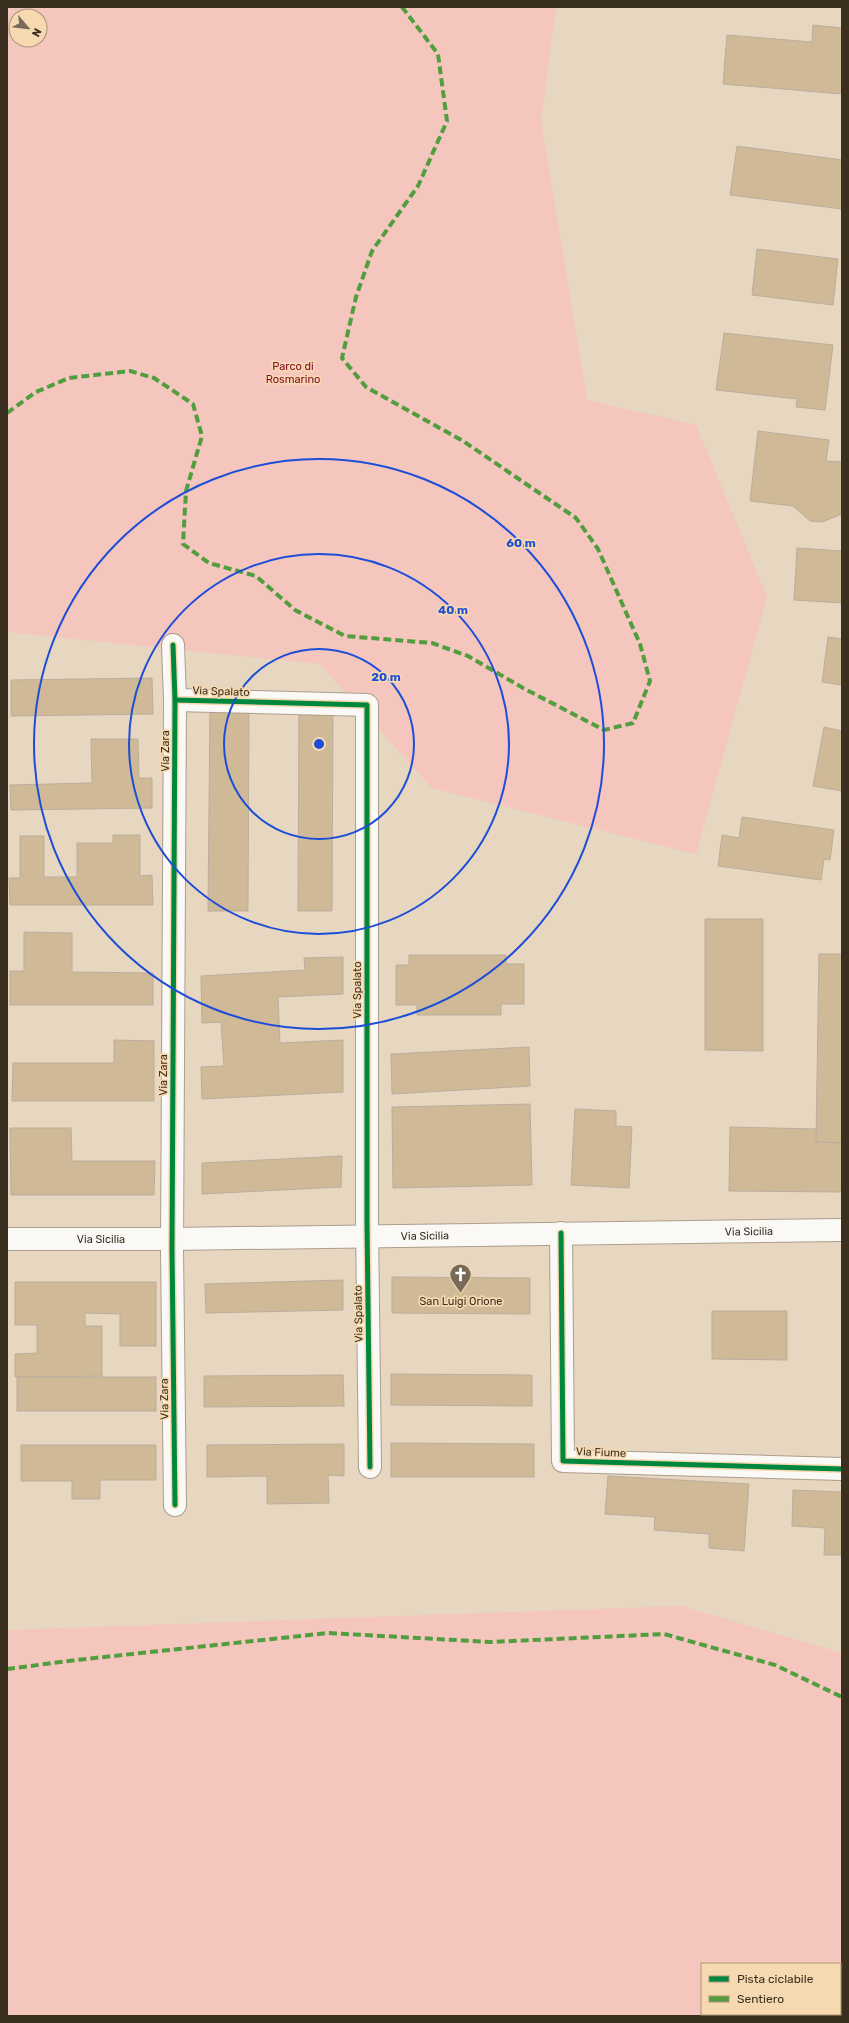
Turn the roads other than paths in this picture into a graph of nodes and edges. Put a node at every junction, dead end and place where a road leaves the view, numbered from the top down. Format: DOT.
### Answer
graph roads {
  1 [pos="173,645"];
  2 [pos="175,700"];
  3 [pos="842,1230"];
  4 [pos="561,1233"];
  5 [pos="367,1236"];
  6 [pos="7,1239"];
  7 [pos="172,1239"];
  8 [pos="370,1468"];
  9 [pos="842,1469"];
  10 [pos="175,1505"];
  1 -- 2 [label="street, Via Zara"];
  2 -- 5 [label="street, Via Spalato"];
  2 -- 7 [label="street, Via Zara"];
  3 -- 4 [label="street, Via Sicilia"];
  4 -- 5 [label="street, Via Sicilia"];
  4 -- 9 [label="street, Via Fiume"];
  5 -- 7 [label="street, Via Sicilia"];
  5 -- 8 [label="street, Via Spalato"];
  6 -- 7 [label="street, Via Sicilia"];
  7 -- 10 [label="street, Via Zara"];
}
